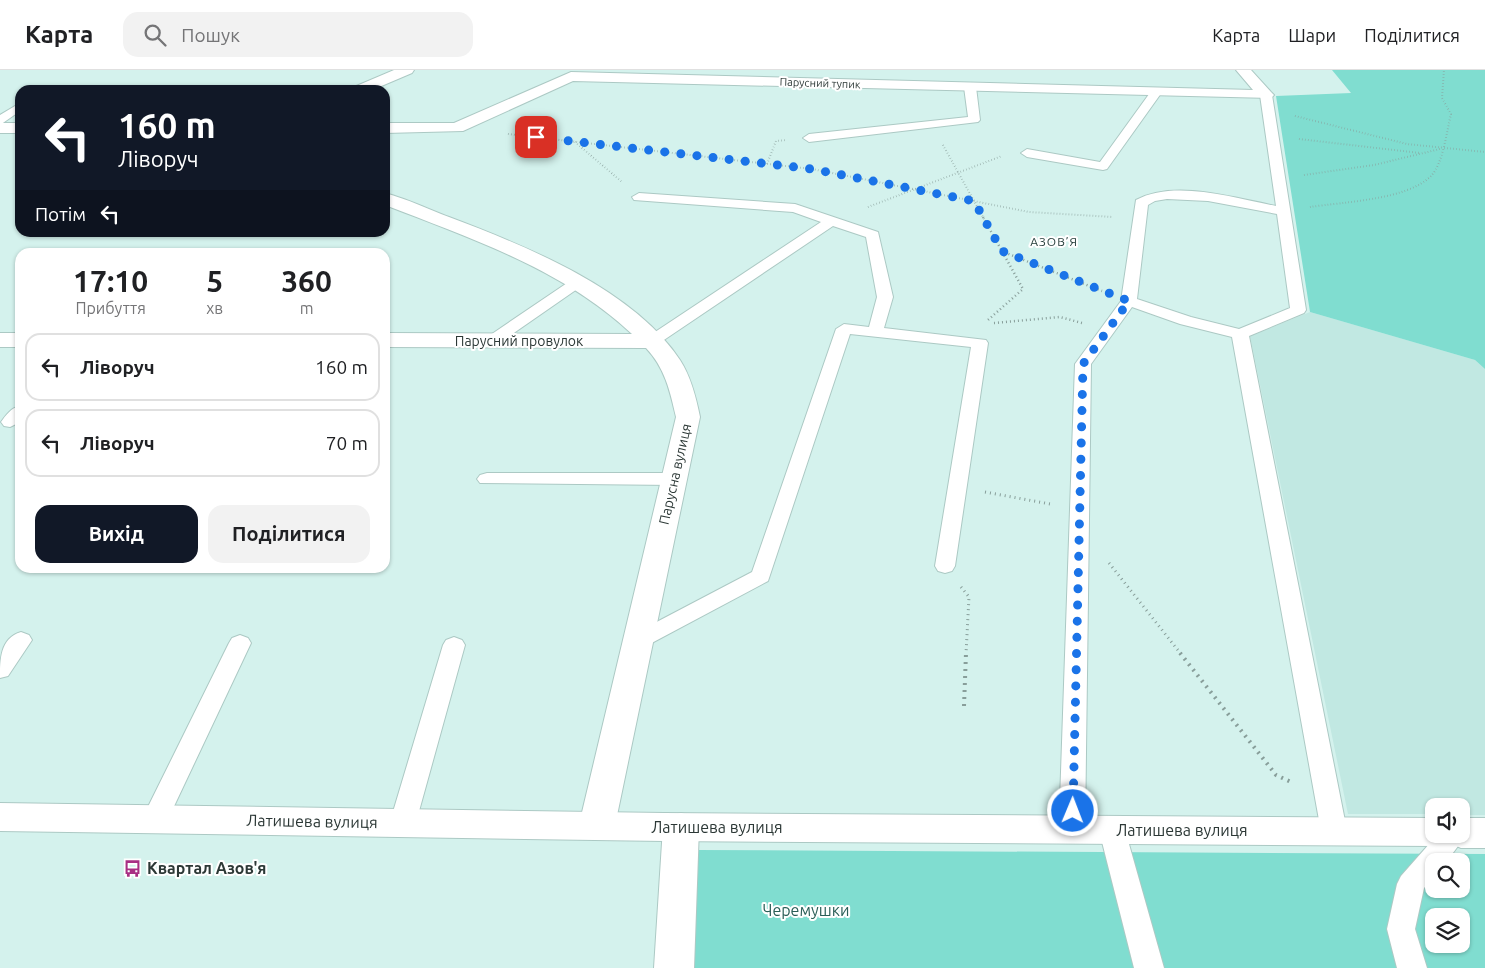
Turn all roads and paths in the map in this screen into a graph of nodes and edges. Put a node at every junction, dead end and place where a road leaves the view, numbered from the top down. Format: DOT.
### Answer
graph roads {
  1 [pos="407,70"];
  2 [pos="1243,70"];
  3 [pos="1444,70"];
  4 [pos="371,85"];
  5 [pos="970,87"];
  6 [pos="1156,92"];
  7 [pos="1267,102"];
  8 [pos="15,113"];
  9 [pos="5,128"];
  10 [pos="390,128"];
  11 [pos="457,128"];
  12 [pos="1272,136"];
  13 [pos="808,138"];
  14 [pos="1039,140"];
  15 [pos="776,141"];
  16 [pos="575,142"];
  17 [pos="944,146"];
  18 [pos="1443,148"];
  19 [pos="1485,152"];
  20 [pos="1010,153"];
  21 [pos="1423,154"];
  22 [pos="767,164"];
  23 [pos="959,173"];
  24 [pos="1278,178"];
  25 [pos="917,190"];
  26 [pos="639,197"];
  27 [pos="390,201"];
  28 [pos="974,201"];
  29 [pos="1283,212"];
  30 [pos="1139,219"];
  31 [pos="832,221"];
  32 [pos="1002,251"];
  33 [pos="578,282"];
  34 [pos="1129,301"];
  35 [pos="1076,321"];
  36 [pos="875,332"];
  37 [pos="1240,334"];
  38 [pos="0,340"];
  39 [pos="15,340"];
  40 [pos="492,341"];
  41 [pos="652,341"];
  42 [pos="390,343"];
  43 [pos="487,479"];
  44 [pos="674,479"];
  45 [pos="998,494"];
  46 [pos="1050,504"];
  47 [pos="1079,525"];
  48 [pos="945,566"];
  49 [pos="969,597"];
  50 [pos="21,640"];
  51 [pos="638,640"];
  52 [pos="240,643"];
  53 [pos="454,645"];
  54 [pos="0,670"];
  55 [pos="964,706"];
  56 [pos="1331,816"];
  57 [pos="0,817"];
  58 [pos="155,819"];
  59 [pos="403,822"];
  60 [pos="597,825"];
  61 [pos="682,827"];
  62 [pos="1072,830"];
  63 [pos="1112,830"];
  64 [pos="1425,831"];
  65 [pos="1470,833"];
  66 [pos="1485,833"];
  67 [pos="1446,843"];
  68 [pos="674,968"];
  69 [pos="1150,968"];
  70 [pos="1412,968"];
  1 -- 4 [label="street"];
  2 -- 7 [label="street"];
  3 -- 18 [label="path"];
  5 -- 6 [label="street, Парусний тупик"];
  5 -- 11 [label="street, Парусний тупик"];
  5 -- 13 [label="lane"];
  6 -- 7 [label="street, Парусний тупик"];
  6 -- 14 [label="lane"];
  7 -- 12 [label="lane"];
  7 -- 18 [label="path"];
  8 -- 9 [label="lane"];
  10 -- 11 [label="street, Парусний тупик"];
  11 -- 16 [label="path"];
  12 -- 21 [label="path"];
  12 -- 24 [label="lane"];
  15 -- 22 [label="path"];
  16 -- 22 [label="path"];
  16 -- 26 [label="path"];
  17 -- 23 [label="path"];
  18 -- 19 [label="path"];
  18 -- 21 [label="path"];
  18 -- 29 [label="path"];
  20 -- 23 [label="path"];
  21 -- 24 [label="path"];
  22 -- 25 [label="path"];
  23 -- 25 [label="path"];
  23 -- 28 [label="path"];
  24 -- 29 [label="lane"];
  25 -- 28 [label="path"];
  25 -- 31 [label="path"];
  26 -- 31 [label="lane"];
  27 -- 33 [label="street, Парусна вулиця"];
  28 -- 30 [label="path"];
  28 -- 32 [label="path"];
  29 -- 30 [label="lane"];
  29 -- 37 [label="lane"];
  30 -- 34 [label="lane"];
  31 -- 36 [label="lane"];
  31 -- 41 [label="lane"];
  32 -- 34 [label="path"];
  32 -- 35 [label="path"];
  33 -- 40 [label="lane"];
  33 -- 41 [label="street, Парусна вулиця"];
  34 -- 37 [label="lane"];
  34 -- 47 [label="lane"];
  36 -- 48 [label="lane"];
  36 -- 51 [label="lane"];
  37 -- 56 [label="lane"];
  38 -- 39 [label="street"];
  40 -- 41 [label="street, Парусний провулок"];
  40 -- 42 [label="street, Парусний провулок"];
  41 -- 44 [label="street, Парусна вулиця"];
  43 -- 44 [label="lane"];
  44 -- 51 [label="street, Парусна вулиця"];
  45 -- 46 [label="path"];
  47 -- 56 [label="path"];
  47 -- 62 [label="lane"];
  49 -- 55 [label="path"];
  50 -- 54 [label="lane"];
  51 -- 60 [label="street, Парусна вулиця"];
  52 -- 58 [label="lane"];
  53 -- 59 [label="lane"];
  56 -- 63 [label="street, Латишева вулиця"];
  56 -- 64 [label="street, Латишева вулиця"];
  57 -- 58 [label="street, Латишева вулиця"];
  58 -- 59 [label="street, Латишева вулиця"];
  59 -- 60 [label="street, Латишева вулиця"];
  60 -- 61 [label="street, Латишева вулиця"];
  61 -- 62 [label="street, Латишева вулиця"];
  61 -- 68 [label="street"];
  62 -- 63 [label="street, Латишева вулиця"];
  63 -- 69 [label="lane"];
  65 -- 66 [label="street"];
  67 -- 70 [label="lane"];
}
